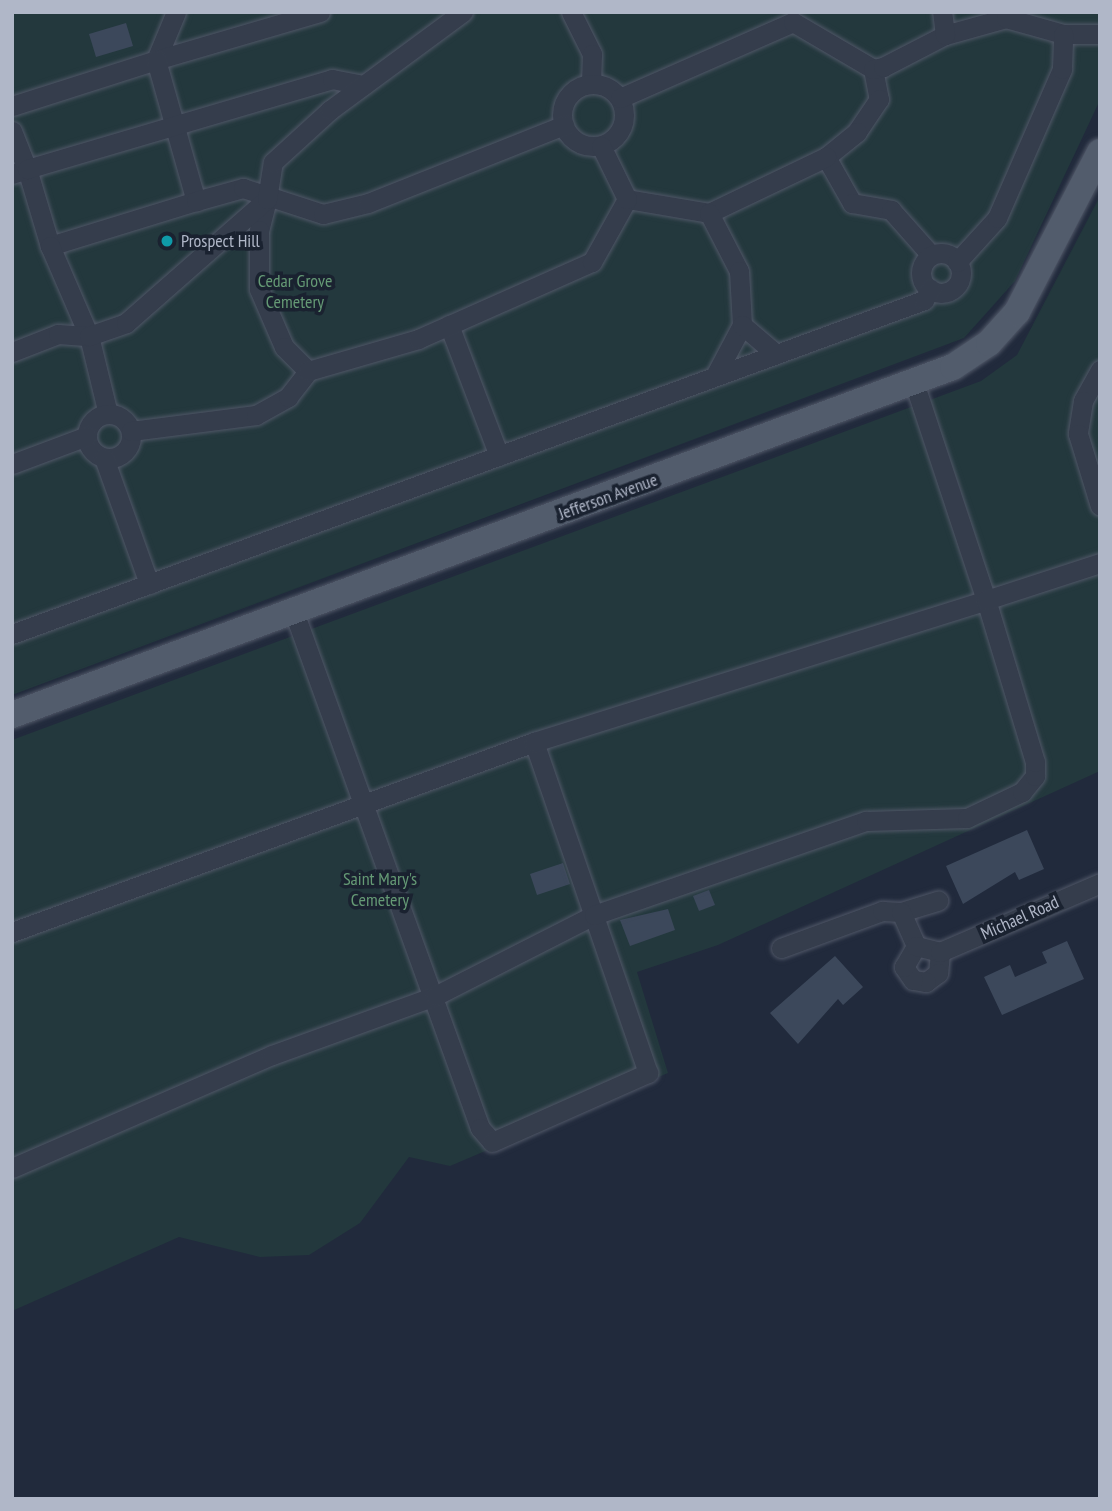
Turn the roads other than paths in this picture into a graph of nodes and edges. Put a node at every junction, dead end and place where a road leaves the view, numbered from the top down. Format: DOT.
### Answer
graph roads {
  1 [pos="176,12"];
  2 [pos="320,12"];
  3 [pos="463,12"];
  4 [pos="571,12"];
  5 [pos="942,12"];
  6 [pos="786,17"];
  7 [pos="946,34"];
  8 [pos="1063,34"];
  9 [pos="1100,34"];
  10 [pos="156,60"];
  11 [pos="873,69"];
  12 [pos="591,83"];
  13 [pos="363,85"];
  14 [pos="620,98"];
  15 [pos="12,106"];
  16 [pos="176,123"];
  17 [pos="564,125"];
  18 [pos="12,131"];
  19 [pos="601,146"];
  20 [pos="1100,152"];
  21 [pos="827,157"];
  22 [pos="19,172"];
  23 [pos="267,199"];
  24 [pos="627,199"];
  25 [pos="196,201"];
  26 [pos="709,213"];
  27 [pos="50,246"];
  28 [pos="931,256"];
  29 [pos="957,262"];
  30 [pos="930,289"];
  31 [pos="449,325"];
  32 [pos="742,325"];
  33 [pos="89,336"];
  34 [pos="12,352"];
  35 [pos="776,354"];
  36 [pos="1100,370"];
  37 [pos="309,371"];
  38 [pos="715,376"];
  39 [pos="915,385"];
  40 [pos="108,414"];
  41 [pos="131,431"];
  42 [pos="87,436"];
  43 [pos="499,456"];
  44 [pos="104,458"];
  45 [pos="12,464"];
  46 [pos="1100,506"];
  47 [pos="1100,563"];
  48 [pos="149,584"];
  49 [pos="986,600"];
  50 [pos="294,612"];
  51 [pos="12,634"];
  52 [pos="12,715"];
  53 [pos="534,742"];
  54 [pos="365,806"];
  55 [pos="1100,883"];
  56 [pos="939,901"];
  57 [pos="901,912"];
  58 [pos="594,915"];
  59 [pos="12,932"];
  60 [pos="916,946"];
  61 [pos="781,948"];
  62 [pos="940,952"];
  63 [pos="435,996"];
  64 [pos="12,1168"];
  1 -- 10 [label="street"];
  2 -- 10 [label="street"];
  3 -- 13 [label="street"];
  4 -- 12 [label="street"];
  5 -- 7 [label="street"];
  6 -- 11 [label="street"];
  6 -- 14 [label="street"];
  7 -- 8 [label="street"];
  7 -- 11 [label="street"];
  8 -- 9 [label="street"];
  8 -- 29 [label="street"];
  10 -- 15 [label="street"];
  10 -- 16 [label="street"];
  11 -- 21 [label="street"];
  12 -- 14 [label="street"];
  12 -- 17 [label="street"];
  13 -- 16 [label="street"];
  13 -- 23 [label="street"];
  14 -- 19 [label="street"];
  16 -- 22 [label="street"];
  16 -- 25 [label="street"];
  17 -- 19 [label="street"];
  17 -- 23 [label="street"];
  18 -- 22 [label="street"];
  19 -- 24 [label="street"];
  20 -- 39 [label="main road, Jefferson Avenue"];
  21 -- 26 [label="street"];
  21 -- 28 [label="street"];
  22 -- 27 [label="street"];
  23 -- 25 [label="street"];
  23 -- 33 [label="street"];
  23 -- 37 [label="street"];
  24 -- 26 [label="street"];
  24 -- 31 [label="street"];
  25 -- 27 [label="street"];
  26 -- 32 [label="street"];
  27 -- 33 [label="street"];
  28 -- 29 [label="street"];
  28 -- 30 [label="street"];
  29 -- 30 [label="street"];
  30 -- 35 [label="street"];
  31 -- 37 [label="street"];
  31 -- 43 [label="street"];
  32 -- 35 [label="street"];
  32 -- 38 [label="street"];
  33 -- 34 [label="street"];
  33 -- 40 [label="street"];
  35 -- 38 [label="street"];
  36 -- 46 [label="street"];
  37 -- 41 [label="street"];
  38 -- 43 [label="street"];
  39 -- 49 [label="street"];
  39 -- 50 [label="main road, Jefferson Avenue"];
  40 -- 41 [label="street"];
  40 -- 42 [label="street"];
  41 -- 44 [label="street"];
  42 -- 44 [label="street"];
  42 -- 45 [label="street"];
  43 -- 48 [label="street"];
  44 -- 48 [label="street"];
  47 -- 49 [label="street"];
  48 -- 51 [label="street"];
  49 -- 53 [label="street"];
  49 -- 58 [label="street"];
  50 -- 52 [label="main road, Jefferson Avenue"];
  50 -- 54 [label="street"];
  53 -- 54 [label="street"];
  53 -- 58 [label="street"];
  54 -- 59 [label="street"];
  54 -- 63 [label="street"];
  55 -- 62 [label="street, Michael Road"];
  56 -- 57 [label="street"];
  57 -- 60 [label="street"];
  57 -- 61 [label="street"];
  58 -- 63 [label="street"];
  58 -- 63 [label="street"];
  60 -- 62 [label="street"];
  60 -- 62 [label="street"];
  63 -- 64 [label="street"];
}
